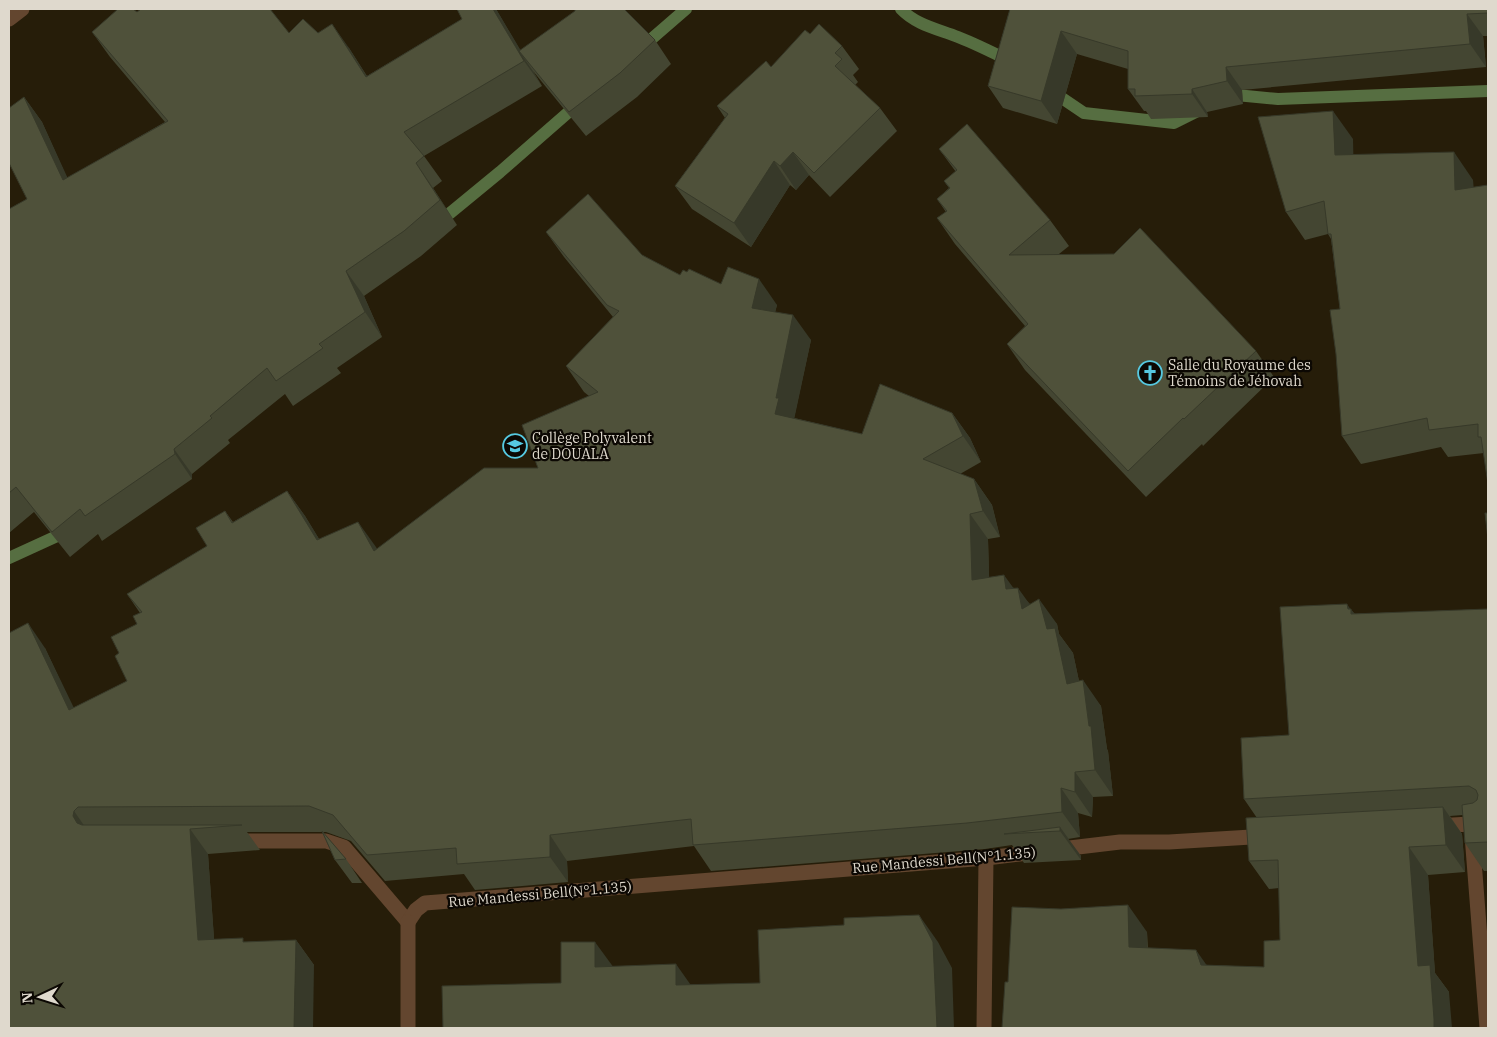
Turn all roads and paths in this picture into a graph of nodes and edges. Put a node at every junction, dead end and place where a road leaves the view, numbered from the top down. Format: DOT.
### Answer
graph roads {
  1 [pos="22,9"];
  2 [pos="9,19"];
  3 [pos="1488,823"];
  4 [pos="1471,824"];
  5 [pos="1422,827"];
  6 [pos="1286,835"];
  7 [pos="218,841"];
  8 [pos="986,858"];
  9 [pos="408,922"];
  10 [pos="408,1028"];
  11 [pos="984,1028"];
  12 [pos="1487,1028"];
  1 -- 2 [label="street"];
  3 -- 4 [label="street"];
  4 -- 5 [label="street"];
  4 -- 12 [label="street"];
  6 -- 8 [label="street, Rue Mandessi Bell(N°1.135)"];
  7 -- 9 [label="street"];
  8 -- 9 [label="street, Rue Mandessi Bell(N°1.135)"];
  8 -- 11 [label="street"];
  9 -- 10 [label="street"];
}
